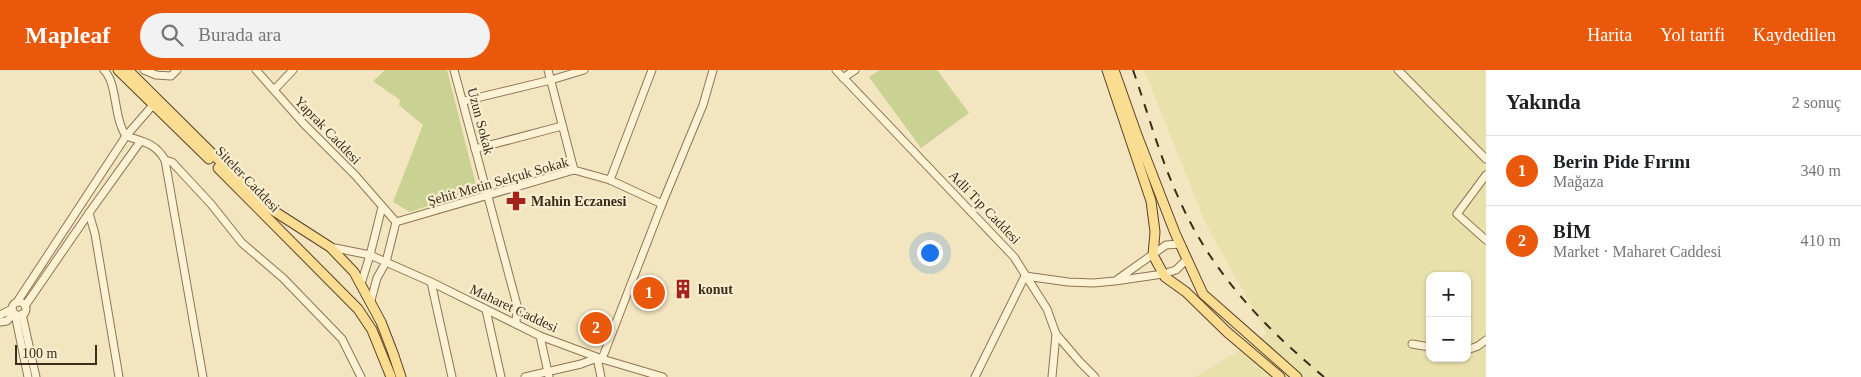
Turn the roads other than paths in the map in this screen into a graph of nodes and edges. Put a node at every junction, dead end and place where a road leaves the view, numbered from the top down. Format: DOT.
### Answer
graph roads {
  1 [pos="104,70"];
  2 [pos="118,70"];
  3 [pos="128,70"];
  4 [pos="144,70"];
  5 [pos="177,70"];
  6 [pos="256,70"];
  7 [pos="294,70"];
  8 [pos="454,70"];
  9 [pos="548,70"];
  10 [pos="584,70"];
  11 [pos="652,70"];
  12 [pos="713,70"];
  13 [pos="836,70"];
  14 [pos="855,70"];
  15 [pos="1107,70"];
  16 [pos="1114,70"];
  17 [pos="1398,70"];
  18 [pos="843,78"];
  19 [pos="551,80"];
  20 [pos="274,90"];
  21 [pos="464,101"];
  22 [pos="153,105"];
  23 [pos="562,126"];
  24 [pos="126,136"];
  25 [pos="140,142"];
  26 [pos="475,149"];
  27 [pos="1486,159"];
  28 [pos="166,160"];
  29 [pos="574,170"];
  30 [pos="1486,174"];
  31 [pos="610,180"];
  32 [pos="487,194"];
  33 [pos="662,204"];
  34 [pos="382,207"];
  35 [pos="89,213"];
  36 [pos="396,222"];
  37 [pos="1486,240"];
  38 [pos="1180,244"];
  39 [pos="330,247"];
  40 [pos="1153,254"];
  41 [pos="370,255"];
  42 [pos="1187,259"];
  43 [pos="386,262"];
  44 [pos="1164,274"];
  45 [pos="1025,276"];
  46 [pos="1115,280"];
  47 [pos="431,282"];
  48 [pos="361,284"];
  49 [pos="348,297"];
  50 [pos="370,300"];
  51 [pos="17,302"];
  52 [pos="25,306"];
  53 [pos="358,309"];
  54 [pos="486,310"];
  55 [pos="16,313"];
  56 [pos="0,315"];
  57 [pos="0,322"];
  58 [pos="516,324"];
  59 [pos="1056,334"];
  60 [pos="540,336"];
  61 [pos="1486,340"];
  62 [pos="1412,344"];
  63 [pos="1426,346"];
  64 [pos="1471,349"];
  65 [pos="599,359"];
  66 [pos="549,374"];
  67 [pos="641,374"];
  68 [pos="28,377"];
  69 [pos="36,377"];
  70 [pos="119,377"];
  71 [pos="203,377"];
  72 [pos="362,377"];
  73 [pos="391,377"];
  74 [pos="401,377"];
  75 [pos="452,377"];
  76 [pos="501,377"];
  77 [pos="525,377"];
  78 [pos="601,377"];
  79 [pos="663,377"];
  80 [pos="976,377"];
  81 [pos="1052,377"];
  82 [pos="1096,377"];
  83 [pos="1280,377"];
  84 [pos="1297,377"];
  1 -- 24 [label="street"];
  2 -- 22 [label="main road, Siteler Caddesi"];
  3 -- 39 [label="main road, Siteler Caddesi"];
  4 -- 5 [label="street"];
  6 -- 20 [label="street, Yaprak Caddesi"];
  7 -- 20 [label="street"];
  8 -- 21 [label="street, Uzun Sokak"];
  9 -- 19 [label="street"];
  10 -- 19 [label="street"];
  11 -- 31 [label="street"];
  12 -- 33 [label="street"];
  13 -- 18 [label="street, Adli Tıp Caddesi"];
  14 -- 18 [label="street"];
  15 -- 40 [label="main road"];
  16 -- 38 [label="main road"];
  17 -- 27 [label="street"];
  18 -- 45 [label="street, Adli Tıp Caddesi"];
  19 -- 21 [label="street"];
  19 -- 23 [label="street"];
  20 -- 34 [label="street, Yaprak Caddesi"];
  21 -- 26 [label="street, Uzun Sokak"];
  22 -- 24 [label="street"];
  22 -- 49 [label="main road, Siteler Caddesi"];
  23 -- 26 [label="street"];
  23 -- 29 [label="street"];
  24 -- 25 [label="street"];
  24 -- 51 [label="street"];
  25 -- 28 [label="street"];
  25 -- 35 [label="street"];
  26 -- 32 [label="street, Uzun Sokak"];
  28 -- 71 [label="street"];
  28 -- 72 [label="street"];
  29 -- 31 [label="street, Şehit Metin Selçuk Sokak"];
  29 -- 32 [label="street, Şehit Metin Selçuk Sokak"];
  30 -- 37 [label="street"];
  31 -- 33 [label="street, Şehit Metin Selçuk Sokak"];
  32 -- 36 [label="street, Şehit Metin Selçuk Sokak"];
  32 -- 58 [label="street, Uzun Sokak"];
  33 -- 65 [label="street"];
  34 -- 36 [label="street, Yaprak Caddesi"];
  34 -- 41 [label="street"];
  35 -- 52 [label="street"];
  35 -- 70 [label="street"];
  36 -- 43 [label="street"];
  38 -- 40 [label="street"];
  38 -- 42 [label="main road"];
  39 -- 41 [label="street"];
  39 -- 48 [label="main road, Siteler Caddesi"];
  40 -- 44 [label="main road"];
  40 -- 46 [label="street"];
  41 -- 43 [label="street"];
  41 -- 48 [label="street"];
  42 -- 44 [label="street"];
  42 -- 84 [label="main road"];
  43 -- 47 [label="street, Maharet Caddesi"];
  43 -- 50 [label="street"];
  44 -- 46 [label="street"];
  44 -- 83 [label="main road"];
  45 -- 46 [label="street"];
  45 -- 59 [label="street, Adli Tıp Caddesi"];
  45 -- 80 [label="street"];
  47 -- 54 [label="street, Maharet Caddesi"];
  47 -- 75 [label="street"];
  48 -- 49 [label="main road"];
  48 -- 50 [label="main road, Siteler Caddesi"];
  49 -- 53 [label="main road, Siteler Caddesi"];
  50 -- 53 [label="main road"];
  50 -- 74 [label="main road, Siteler Caddesi"];
  51 -- 52 [label="street"];
  51 -- 55 [label="street"];
  52 -- 55 [label="street"];
  53 -- 73 [label="main road, Siteler Caddesi"];
  54 -- 58 [label="street, Maharet Caddesi"];
  54 -- 76 [label="street"];
  55 -- 56 [label="street"];
  55 -- 57 [label="street"];
  55 -- 68 [label="street"];
  55 -- 69 [label="street"];
  58 -- 60 [label="street, Maharet Caddesi"];
  59 -- 81 [label="street"];
  59 -- 82 [label="street, Adli Tıp Caddesi"];
  60 -- 65 [label="street, Maharet Caddesi"];
  60 -- 66 [label="street"];
  61 -- 64 [label="street"];
  62 -- 63 [label="street"];
  65 -- 66 [label="street"];
  65 -- 67 [label="street, Maharet Caddesi"];
  65 -- 78 [label="street"];
  66 -- 77 [label="street"];
  67 -- 79 [label="street, Maharet Caddesi"];
}
